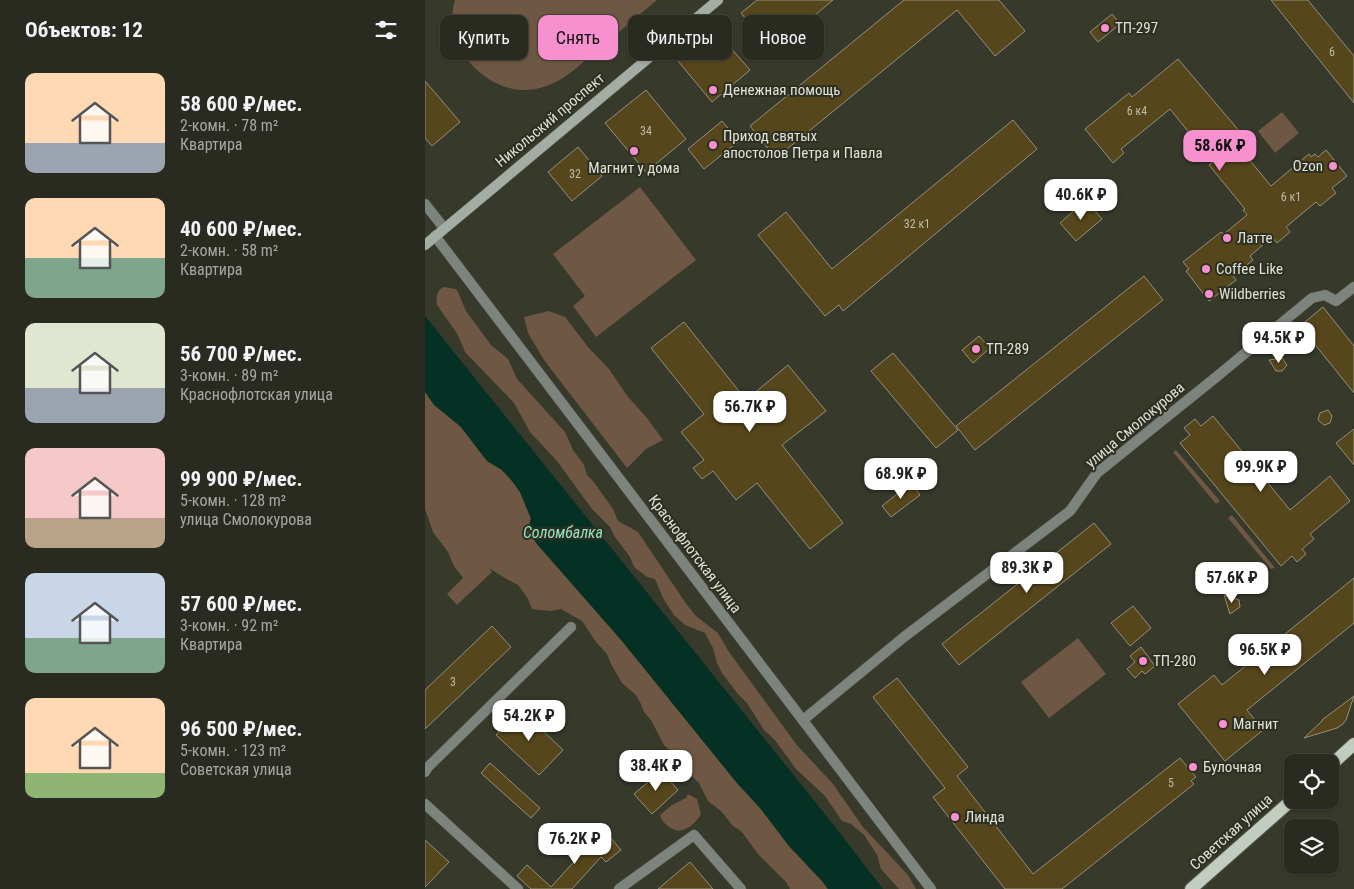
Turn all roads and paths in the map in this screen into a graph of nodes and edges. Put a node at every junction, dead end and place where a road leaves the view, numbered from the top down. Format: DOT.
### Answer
graph roads {
  1 [pos="718,0"];
  2 [pos="425,204"];
  3 [pos="444,228"];
  4 [pos="435,236"];
  5 [pos="425,245"];
  6 [pos="1354,287"];
  7 [pos="571,628"];
  8 [pos="803,720"];
  9 [pos="1354,744"];
  10 [pos="1339,758"];
  11 [pos="425,772"];
  12 [pos="425,804"];
  13 [pos="1284,807"];
  14 [pos="518,889"];
  15 [pos="619,889"];
  16 [pos="741,889"];
  17 [pos="931,889"];
  18 [pos="1191,889"];
  1 -- 3 [label="main road, Никольский проспект"];
  2 -- 3 [label="street"];
  3 -- 4 [label="main road, Никольский проспект"];
  4 -- 5 [label="main road, Никольский проспект"];
  4 -- 8 [label="street, Краснофлотская улица"];
  6 -- 8 [label="street, улица Смолокурова"];
  7 -- 11 [label="street"];
  8 -- 17 [label="street, Краснофлотская улица"];
  9 -- 10 [label="main road"];
  12 -- 14 [label="street"];
  13 -- 18 [label="main road, Советская улица"];
  15 -- 16 [label="street"];
}
